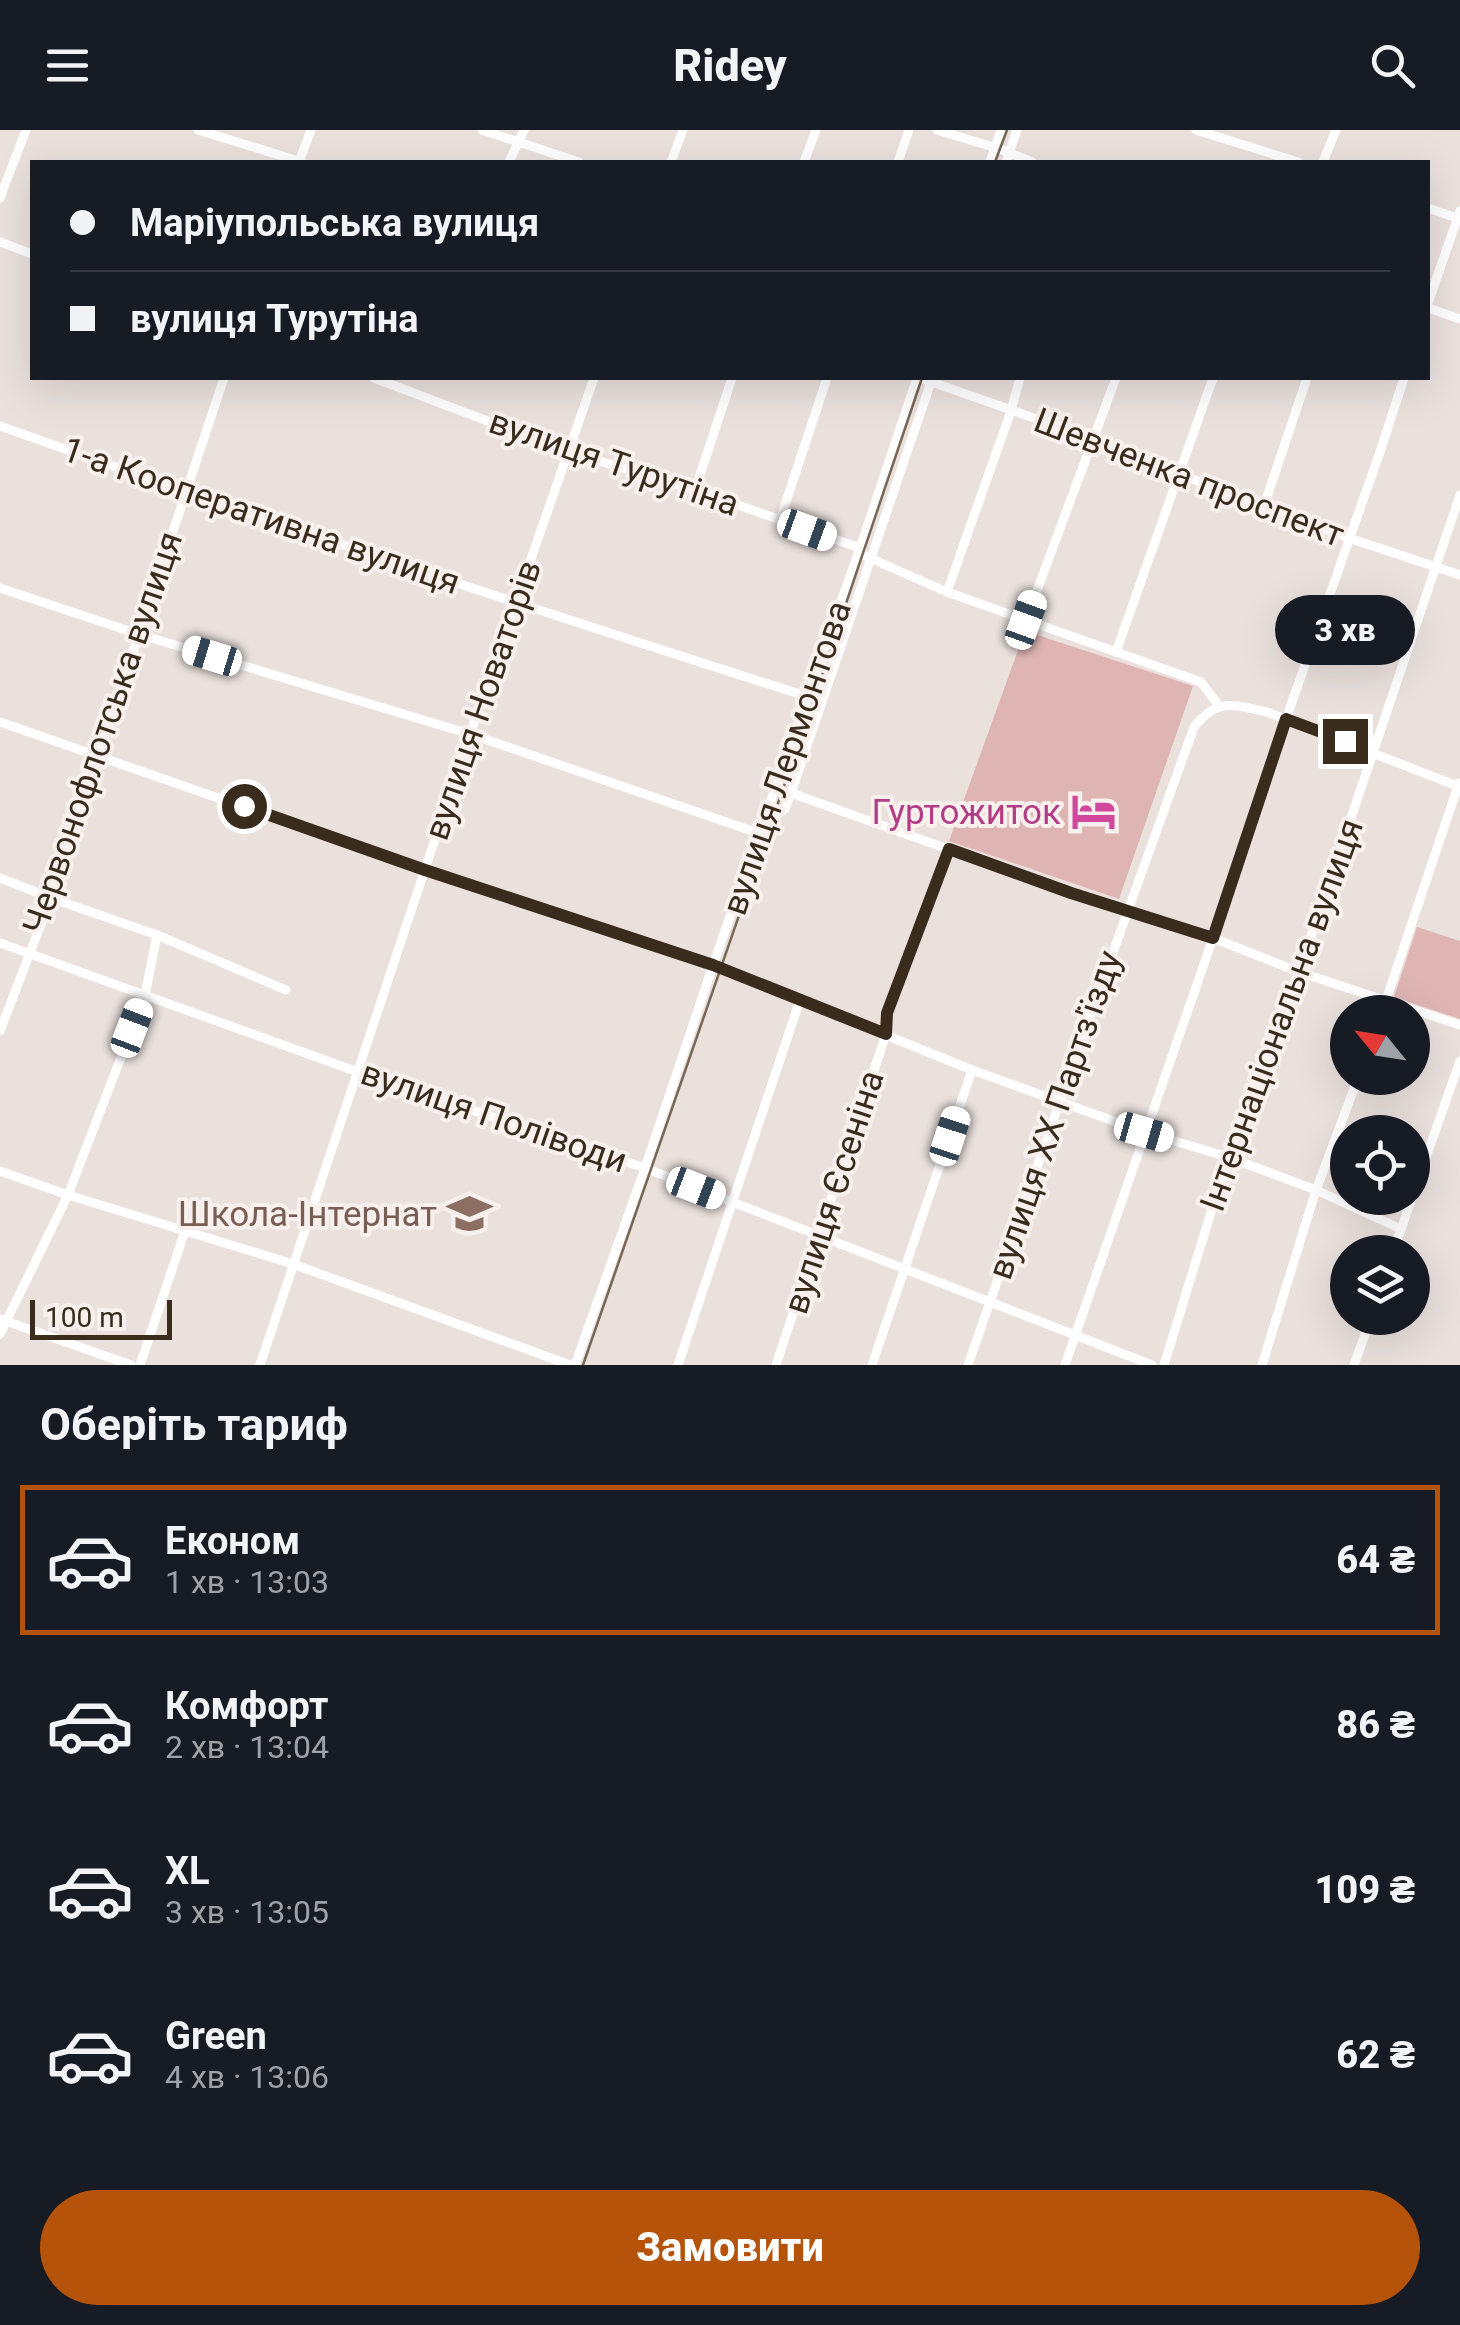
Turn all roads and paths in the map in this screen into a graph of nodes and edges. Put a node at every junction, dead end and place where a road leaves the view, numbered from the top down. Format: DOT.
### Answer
graph roads {
  1 [pos="26,130"];
  2 [pos="198,130"];
  3 [pos="310,130"];
  4 [pos="482,130"];
  5 [pos="524,130"];
  6 [pos="683,130"];
  7 [pos="816,130"];
  8 [pos="909,130"];
  9 [pos="937,130"];
  10 [pos="1001,130"];
  11 [pos="1018,130"];
  12 [pos="1196,130"];
  13 [pos="1336,130"];
  14 [pos="519,142"];
  15 [pos="995,148"];
  16 [pos="1007,158"];
  17 [pos="294,160"];
  18 [pos="301,160"];
  19 [pos="510,160"];
  20 [pos="573,160"];
  21 [pos="673,160"];
  22 [pos="805,160"];
  23 [pos="899,160"];
  24 [pos="991,160"];
  25 [pos="1287,160"];
  26 [pos="1324,160"];
  27 [pos="0,198"];
  28 [pos="1430,209"];
  29 [pos="1459,216"];
  30 [pos="0,242"];
  31 [pos="30,253"];
  32 [pos="1430,299"];
  33 [pos="1430,306"];
  34 [pos="1460,319"];
  35 [pos="223,380"];
  36 [pos="379,380"];
  37 [pos="593,380"];
  38 [pos="731,380"];
  39 [pos="826,380"];
  40 [pos="917,380"];
  41 [pos="932,380"];
  42 [pos="1019,380"];
  43 [pos="1115,380"];
  44 [pos="1212,380"];
  45 [pos="1306,380"];
  46 [pos="1403,380"];
  47 [pos="1011,411"];
  48 [pos="0,426"];
  49 [pos="1094,440"];
  50 [pos="568,451"];
  51 [pos="1179,474"];
  52 [pos="695,490"];
  53 [pos="184,492"];
  54 [pos="1460,495"];
  55 [pos="1264,506"];
  56 [pos="780,520"];
  57 [pos="1349,538"];
  58 [pos="860,548"];
  59 [pos="871,559"];
  60 [pos="1437,567"];
  61 [pos="1460,575"];
  62 [pos="0,588"];
  63 [pos="947,592"];
  64 [pos="515,604"];
  65 [pos="1026,620"];
  66 [pos="138,634"];
  67 [pos="1116,652"];
  68 [pos="809,697"];
  69 [pos="1219,706"];
  70 [pos="1286,719"];
  71 [pos="0,722"];
  72 [pos="470,734"];
  73 [pos="1374,753"];
  74 [pos="99,755"];
  75 [pos="1459,785"];
  76 [pos="791,793"];
  77 [pos="766,822"];
  78 [pos="761,834"];
  79 [pos="949,849"];
  80 [pos="425,870"];
  81 [pos="0,878"];
  82 [pos="51,898"];
  83 [pos="1128,910"];
  84 [pos="157,934"];
  85 [pos="1213,938"];
  86 [pos="0,943"];
  87 [pos="29,953"];
  88 [pos="713,965"];
  89 [pos="1300,972"];
  90 [pos="286,990"];
  91 [pos="144,995"];
  92 [pos="1371,995"];
  93 [pos="1388,995"];
  94 [pos="800,1000"];
  95 [pos="1430,1015"];
  96 [pos="1460,1025"];
  97 [pos="0,1031"];
  98 [pos="886,1034"];
  99 [pos="1460,1061"];
  100 [pos="972,1070"];
  101 [pos="358,1072"];
  102 [pos="1352,1095"];
  103 [pos="1059,1102"];
  104 [pos="1144,1132"];
  105 [pos="1430,1146"];
  106 [pos="1228,1157"];
  107 [pos="646,1168"];
  108 [pos="0,1170"];
  109 [pos="1316,1190"];
  110 [pos="68,1195"];
  111 [pos="733,1201"];
  112 [pos="1406,1215"];
  113 [pos="1402,1229"];
  114 [pos="185,1231"];
  115 [pos="821,1235"];
  116 [pos="1400,1235"];
  117 [pos="293,1264"];
  118 [pos="907,1268"];
  119 [pos="990,1300"];
  120 [pos="3,1320"];
  121 [pos="0,1334"];
  122 [pos="1076,1334"];
  123 [pos="1365,1335"];
  124 [pos="131,1365"];
  125 [pos="140,1365"];
  126 [pos="260,1365"];
  127 [pos="572,1365"];
  128 [pos="678,1365"];
  129 [pos="776,1365"];
  130 [pos="872,1365"];
  131 [pos="968,1365"];
  132 [pos="1065,1365"];
  133 [pos="1152,1365"];
  134 [pos="1164,1365"];
  135 [pos="1262,1365"];
  136 [pos="1354,1365"];
  1 -- 27 [label="street"];
  2 -- 17 [label="street"];
  3 -- 18 [label="street"];
  4 -- 14 [label="street"];
  5 -- 14 [label="street"];
  6 -- 21 [label="street"];
  7 -- 22 [label="street"];
  8 -- 23 [label="street"];
  9 -- 15 [label="street"];
  10 -- 15 [label="street"];
  11 -- 16 [label="street"];
  12 -- 25 [label="street"];
  13 -- 26 [label="street"];
  14 -- 19 [label="street"];
  14 -- 20 [label="street"];
  15 -- 16 [label="street"];
  15 -- 24 [label="street"];
  28 -- 29 [label="street"];
  29 -- 32 [label="street"];
  30 -- 31 [label="street"];
  33 -- 34 [label="street"];
  35 -- 53 [label="street, Червонофлотська вулиця"];
  36 -- 50 [label="street, вулиця Турутіна"];
  37 -- 50 [label="street, вулиця Новаторів"];
  38 -- 52 [label="street"];
  39 -- 56 [label="street"];
  40 -- 58 [label="street, вулиця Лермонтова"];
  41 -- 47 [label="street, Шевченка проспект"];
  41 -- 59 [label="street, вулиця Лермонтова"];
  42 -- 47 [label="street"];
  43 -- 49 [label="street"];
  44 -- 51 [label="street"];
  45 -- 55 [label="street"];
  46 -- 57 [label="street"];
  47 -- 49 [label="street, Шевченка проспект"];
  47 -- 63 [label="street"];
  48 -- 53 [label="street, 1-а Кооперативна вулиця"];
  49 -- 51 [label="street, Шевченка проспект"];
  49 -- 65 [label="street"];
  50 -- 52 [label="street, вулиця Турутіна"];
  50 -- 64 [label="street, вулиця Новаторів"];
  51 -- 55 [label="street, Шевченка проспект"];
  51 -- 67 [label="street"];
  52 -- 56 [label="street, вулиця Турутіна"];
  53 -- 64 [label="street, 1-а Кооперативна вулиця"];
  53 -- 66 [label="street, Червонофлотська вулиця"];
  54 -- 60 [label="street, Інтернаціональна вулиця"];
  55 -- 57 [label="street, Шевченка проспект"];
  56 -- 58 [label="street, вулиця Турутіна"];
  57 -- 60 [label="street, Шевченка проспект"];
  57 -- 70 [label="street"];
  58 -- 59 [label="street, вулиця Турутіна"];
  58 -- 68 [label="street, вулиця Лермонтова"];
  59 -- 63 [label="street, вулиця Турутіна"];
  59 -- 76 [label="street, вулиця Лермонтова"];
  60 -- 61 [label="street, Шевченка проспект"];
  60 -- 73 [label="street, Інтернаціональна вулиця"];
  62 -- 66 [label="street"];
  63 -- 65 [label="street, вулиця Турутіна"];
  64 -- 68 [label="street, 1-а Кооперативна вулиця"];
  64 -- 72 [label="street, вулиця Новаторів"];
  65 -- 67 [label="street, вулиця Турутіна"];
  66 -- 72 [label="street"];
  66 -- 74 [label="street, Червонофлотська вулиця"];
  67 -- 69 [label="street, вулиця Турутіна"];
  68 -- 77 [label="street, вулиця Лермонтова"];
  69 -- 70 [label="street"];
  69 -- 83 [label="street, вулиця XX Партз'їзду"];
  70 -- 73 [label="street"];
  70 -- 85 [label="street"];
  71 -- 74 [label="street"];
  72 -- 78 [label="street"];
  72 -- 80 [label="street, вулиця Новаторів"];
  73 -- 75 [label="street"];
  73 -- 89 [label="street, Інтернаціональна вулиця"];
  74 -- 80 [label="street"];
  74 -- 82 [label="street, Червонофлотська вулиця"];
  75 -- 93 [label="street"];
  76 -- 77 [label="street"];
  76 -- 79 [label="street"];
  77 -- 78 [label="street, вулиця Лермонтова"];
  78 -- 88 [label="street, вулиця Лермонтова"];
  79 -- 83 [label="street"];
  79 -- 98 [label="street, вулиця Єсеніна"];
  80 -- 88 [label="street"];
  80 -- 101 [label="street, вулиця Новаторів"];
  81 -- 82 [label="street"];
  82 -- 84 [label="street"];
  82 -- 87 [label="street, Червонофлотська вулиця"];
  83 -- 85 [label="street"];
  83 -- 103 [label="street, вулиця XX Партз'їзду"];
  84 -- 90 [label="street"];
  84 -- 91 [label="street"];
  85 -- 89 [label="street"];
  85 -- 104 [label="street"];
  86 -- 87 [label="street, вулиця Поліводи"];
  87 -- 91 [label="street, вулиця Поліводи"];
  87 -- 97 [label="street, Червонофлотська вулиця"];
  88 -- 94 [label="street"];
  88 -- 107 [label="street, вулиця Лермонтова"];
  89 -- 92 [label="street"];
  89 -- 106 [label="street, Інтернаціональна вулиця"];
  91 -- 101 [label="street, вулиця Поліводи"];
  91 -- 110 [label="street"];
  94 -- 98 [label="street"];
  94 -- 111 [label="street"];
  95 -- 96 [label="street"];
  98 -- 100 [label="street"];
  98 -- 115 [label="street, вулиця Єсеніна"];
  99 -- 105 [label="street"];
  100 -- 103 [label="street"];
  100 -- 118 [label="street"];
  101 -- 107 [label="street, вулиця Поліводи"];
  101 -- 117 [label="street, вулиця Новаторів"];
  102 -- 109 [label="street"];
  103 -- 104 [label="street"];
  103 -- 119 [label="street, вулиця XX Партз'їзду"];
  104 -- 106 [label="street"];
  104 -- 122 [label="street"];
  106 -- 109 [label="street"];
  106 -- 134 [label="street, Інтернаціональна вулиця"];
  107 -- 111 [label="street, вулиця Поліводи"];
  107 -- 127 [label="street, вулиця Лермонтова"];
  108 -- 110 [label="street"];
  109 -- 113 [label="street"];
  109 -- 135 [label="street"];
  110 -- 114 [label="street"];
  110 -- 120 [label="street"];
  111 -- 115 [label="street, вулиця Поліводи"];
  111 -- 128 [label="street"];
  112 -- 113 [label="street"];
  113 -- 116 [label="street"];
  114 -- 117 [label="street"];
  114 -- 125 [label="street"];
  115 -- 118 [label="street, вулиця Поліводи"];
  115 -- 129 [label="street, вулиця Єсеніна"];
  117 -- 126 [label="street, вулиця Новаторів"];
  117 -- 127 [label="street"];
  118 -- 119 [label="street, вулиця Поліводи"];
  118 -- 130 [label="street"];
  119 -- 122 [label="street, вулиця Поліводи"];
  119 -- 131 [label="street, вулиця XX Партз'їзду"];
  120 -- 121 [label="street"];
  120 -- 124 [label="street"];
  122 -- 132 [label="street"];
  122 -- 133 [label="street, вулиця Поліводи"];
  123 -- 136 [label="street"];
}
